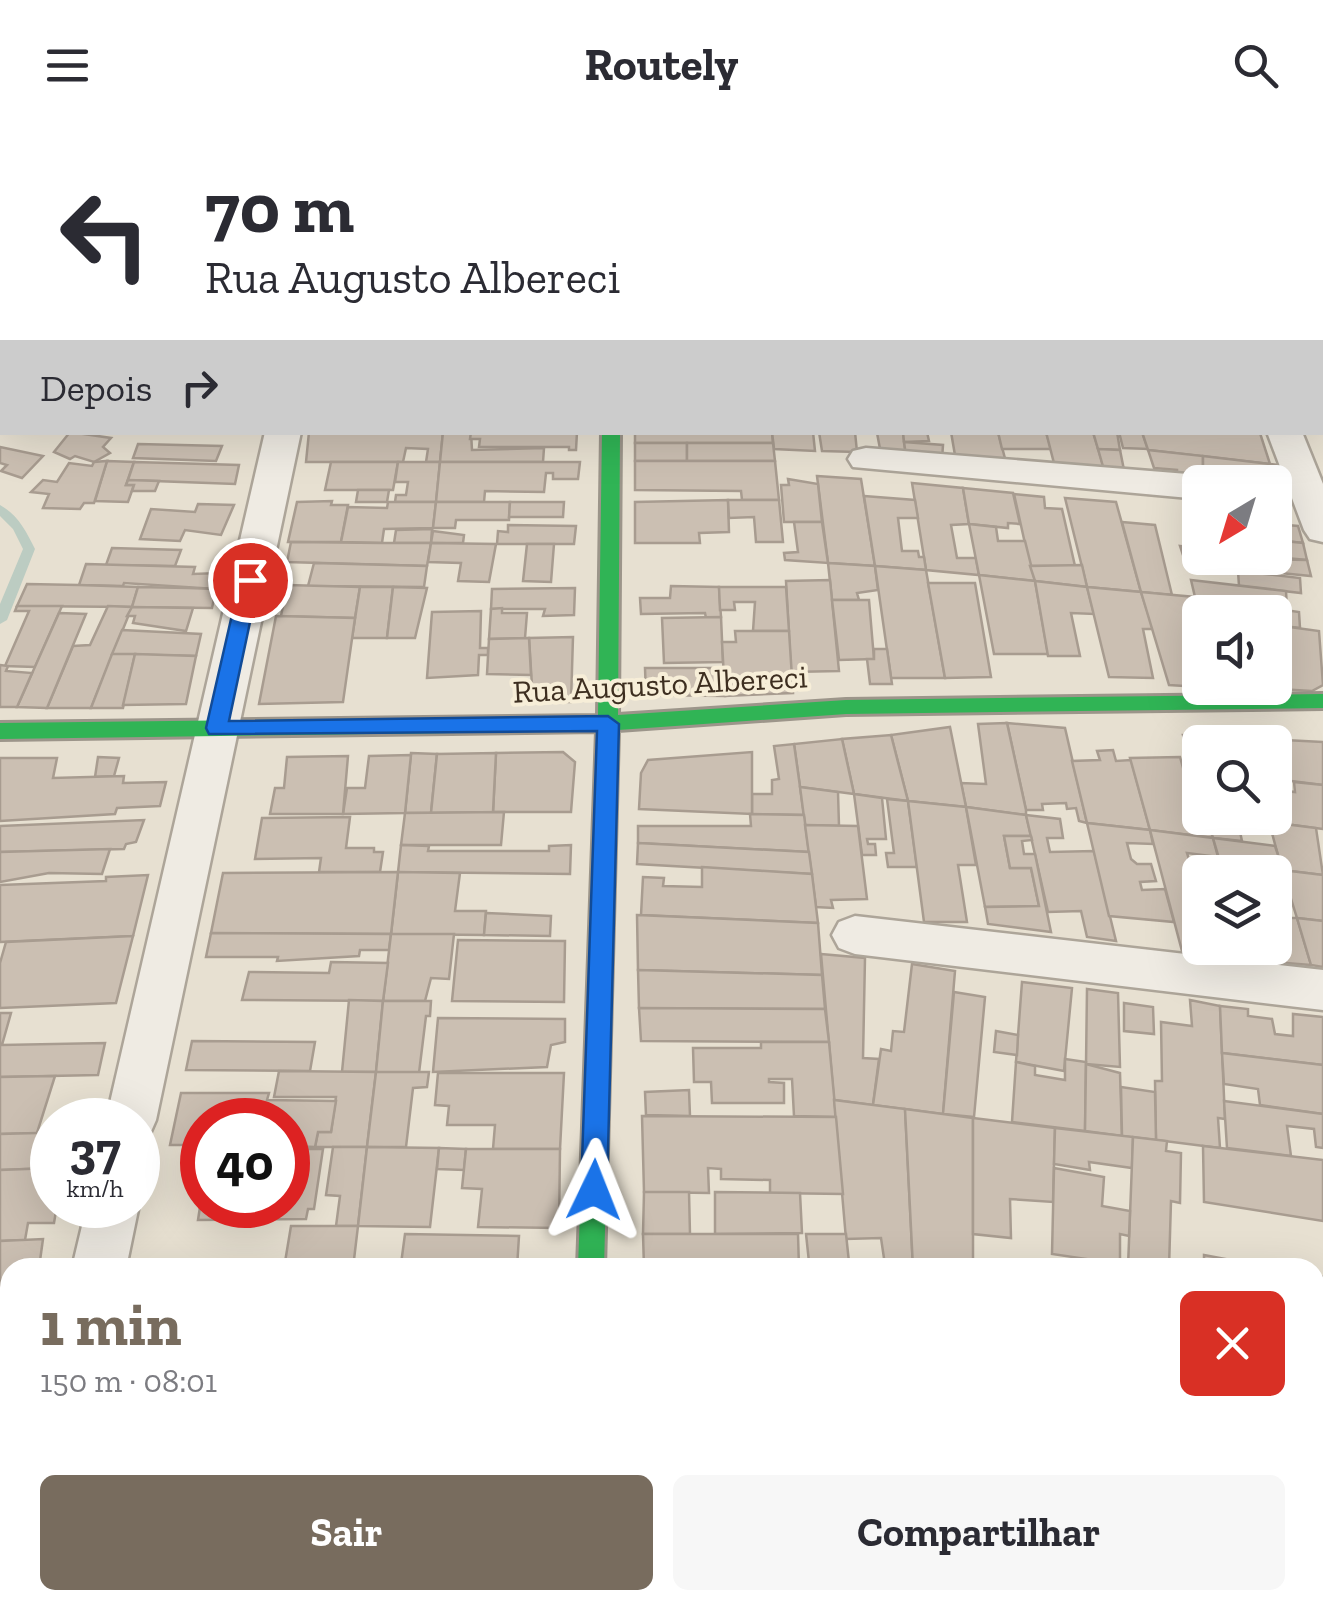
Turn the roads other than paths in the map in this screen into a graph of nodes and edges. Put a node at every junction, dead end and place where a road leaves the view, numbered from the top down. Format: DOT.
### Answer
graph roads {
  1 [pos="282,435"];
  2 [pos="610,435"];
  3 [pos="1285,435"];
  4 [pos="866,459"];
  5 [pos="1182,486"];
  6 [pos="1303,507"];
  7 [pos="1323,701"];
  8 [pos="608,724"];
  9 [pos="216,728"];
  10 [pos="0,731"];
  11 [pos="855,934"];
  12 [pos="1323,990"];
  13 [pos="137,1098"];
  14 [pos="108,1228"];
  15 [pos="102,1258"];
  16 [pos="591,1258"];
  1 -- 9 [label="street"];
  2 -- 8 [label="street"];
  3 -- 6 [label="street"];
  4 -- 5 [label="street"];
  7 -- 8 [label="street, Rua Augusto Albereci"];
  8 -- 9 [label="street, Rua Augusto Albereci"];
  8 -- 16 [label="street"];
  9 -- 10 [label="street, Rua Augusto Albereci"];
  9 -- 13 [label="street"];
  11 -- 12 [label="street"];
  14 -- 15 [label="street"];
}
